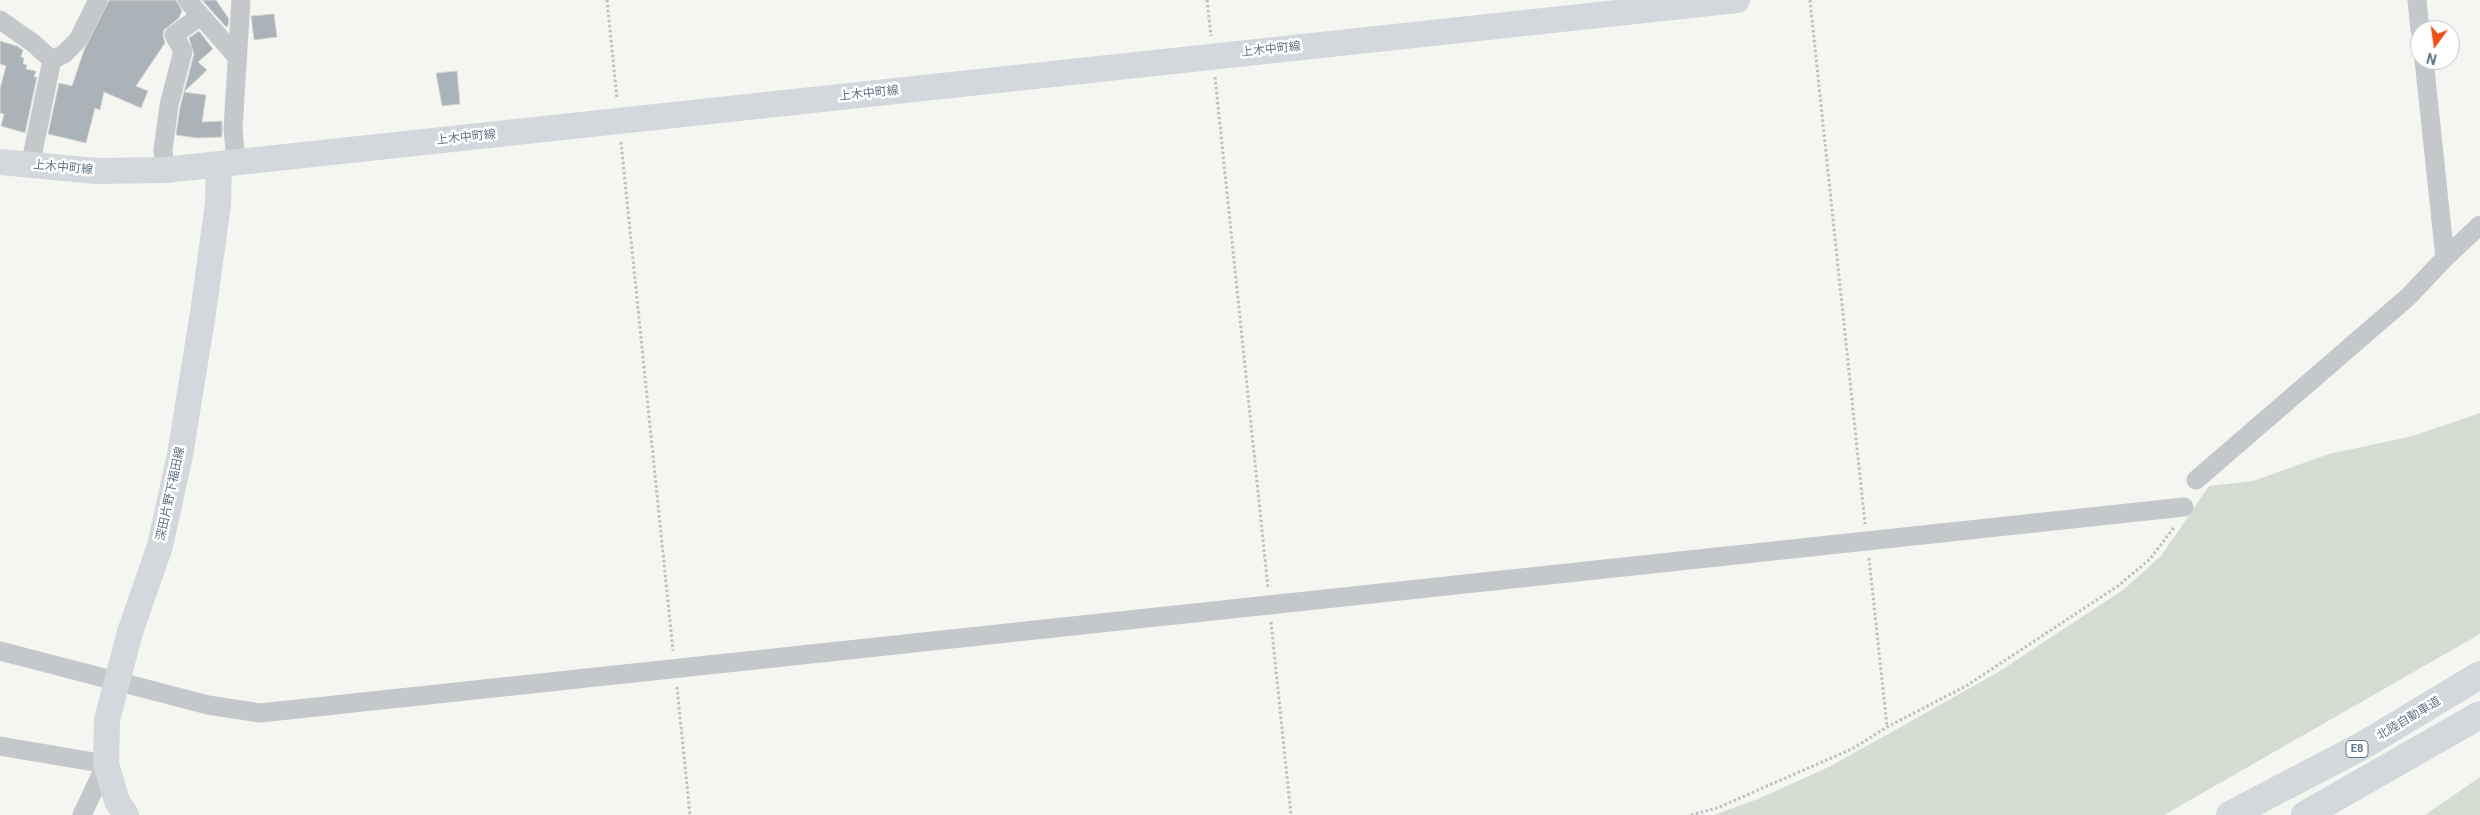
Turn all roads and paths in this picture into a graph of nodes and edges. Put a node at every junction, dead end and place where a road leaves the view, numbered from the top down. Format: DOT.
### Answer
graph roads {
  1 [pos="98,0"];
  2 [pos="187,0"];
  3 [pos="241,0"];
  4 [pos="607,0"];
  5 [pos="1207,0"];
  6 [pos="1737,0"];
  7 [pos="1810,0"];
  8 [pos="2417,0"];
  9 [pos="200,17"];
  10 [pos="0,20"];
  11 [pos="2419,20"];
  12 [pos="236,57"];
  13 [pos="1213,57"];
  14 [pos="52,60"];
  15 [pos="2425,70"];
  16 [pos="619,121"];
  17 [pos="0,162"];
  18 [pos="228,163"];
  19 [pos="30,166"];
  20 [pos="165,170"];
  21 [pos="2480,225"];
  22 [pos="2445,258"];
  23 [pos="2196,480"];
  24 [pos="2184,507"];
  25 [pos="1867,541"];
  26 [pos="1270,605"];
  27 [pos="0,651"];
  28 [pos="675,669"];
  29 [pos="2480,675"];
  30 [pos="117,682"];
  31 [pos="2480,715"];
  32 [pos="1886,727"];
  33 [pos="0,746"];
  34 [pos="106,764"];
  35 [pos="82,815"];
  36 [pos="126,815"];
  37 [pos="690,815"];
  38 [pos="1291,815"];
  39 [pos="1691,815"];
  40 [pos="2230,815"];
  41 [pos="2305,815"];
  1 -- 14 [label="street"];
  2 -- 9 [label="street"];
  3 -- 12 [label="street"];
  4 -- 16 [label="path"];
  5 -- 13 [label="path"];
  6 -- 13 [label="main road, 上木中町線"];
  7 -- 25 [label="path"];
  8 -- 11 [label="street"];
  9 -- 12 [label="street"];
  9 -- 20 [label="street"];
  10 -- 14 [label="street"];
  12 -- 18 [label="street"];
  13 -- 16 [label="main road, 上木中町線"];
  13 -- 26 [label="path"];
  14 -- 19 [label="street"];
  15 -- 22 [label="street"];
  16 -- 18 [label="main road, 上木中町線"];
  16 -- 28 [label="path"];
  17 -- 19 [label="main road, 上木中町線"];
  18 -- 20 [label="main road, 上木中町線"];
  18 -- 30 [label="main road, 深田片野下福田線"];
  19 -- 20 [label="main road, 上木中町線"];
  21 -- 22 [label="street"];
  22 -- 23 [label="street"];
  24 -- 25 [label="street"];
  24 -- 32 [label="path"];
  25 -- 26 [label="street"];
  25 -- 32 [label="path"];
  26 -- 28 [label="street"];
  26 -- 38 [label="path"];
  27 -- 30 [label="street"];
  28 -- 30 [label="street"];
  28 -- 37 [label="path"];
  29 -- 40 [label="highway, 北陸自動車道 / E8"];
  30 -- 34 [label="main road, 深田片野下福田線"];
  31 -- 41 [label="highway"];
  32 -- 39 [label="path"];
  33 -- 34 [label="street"];
  34 -- 35 [label="street"];
  34 -- 36 [label="main road, 深田片野下福田線"];
}
